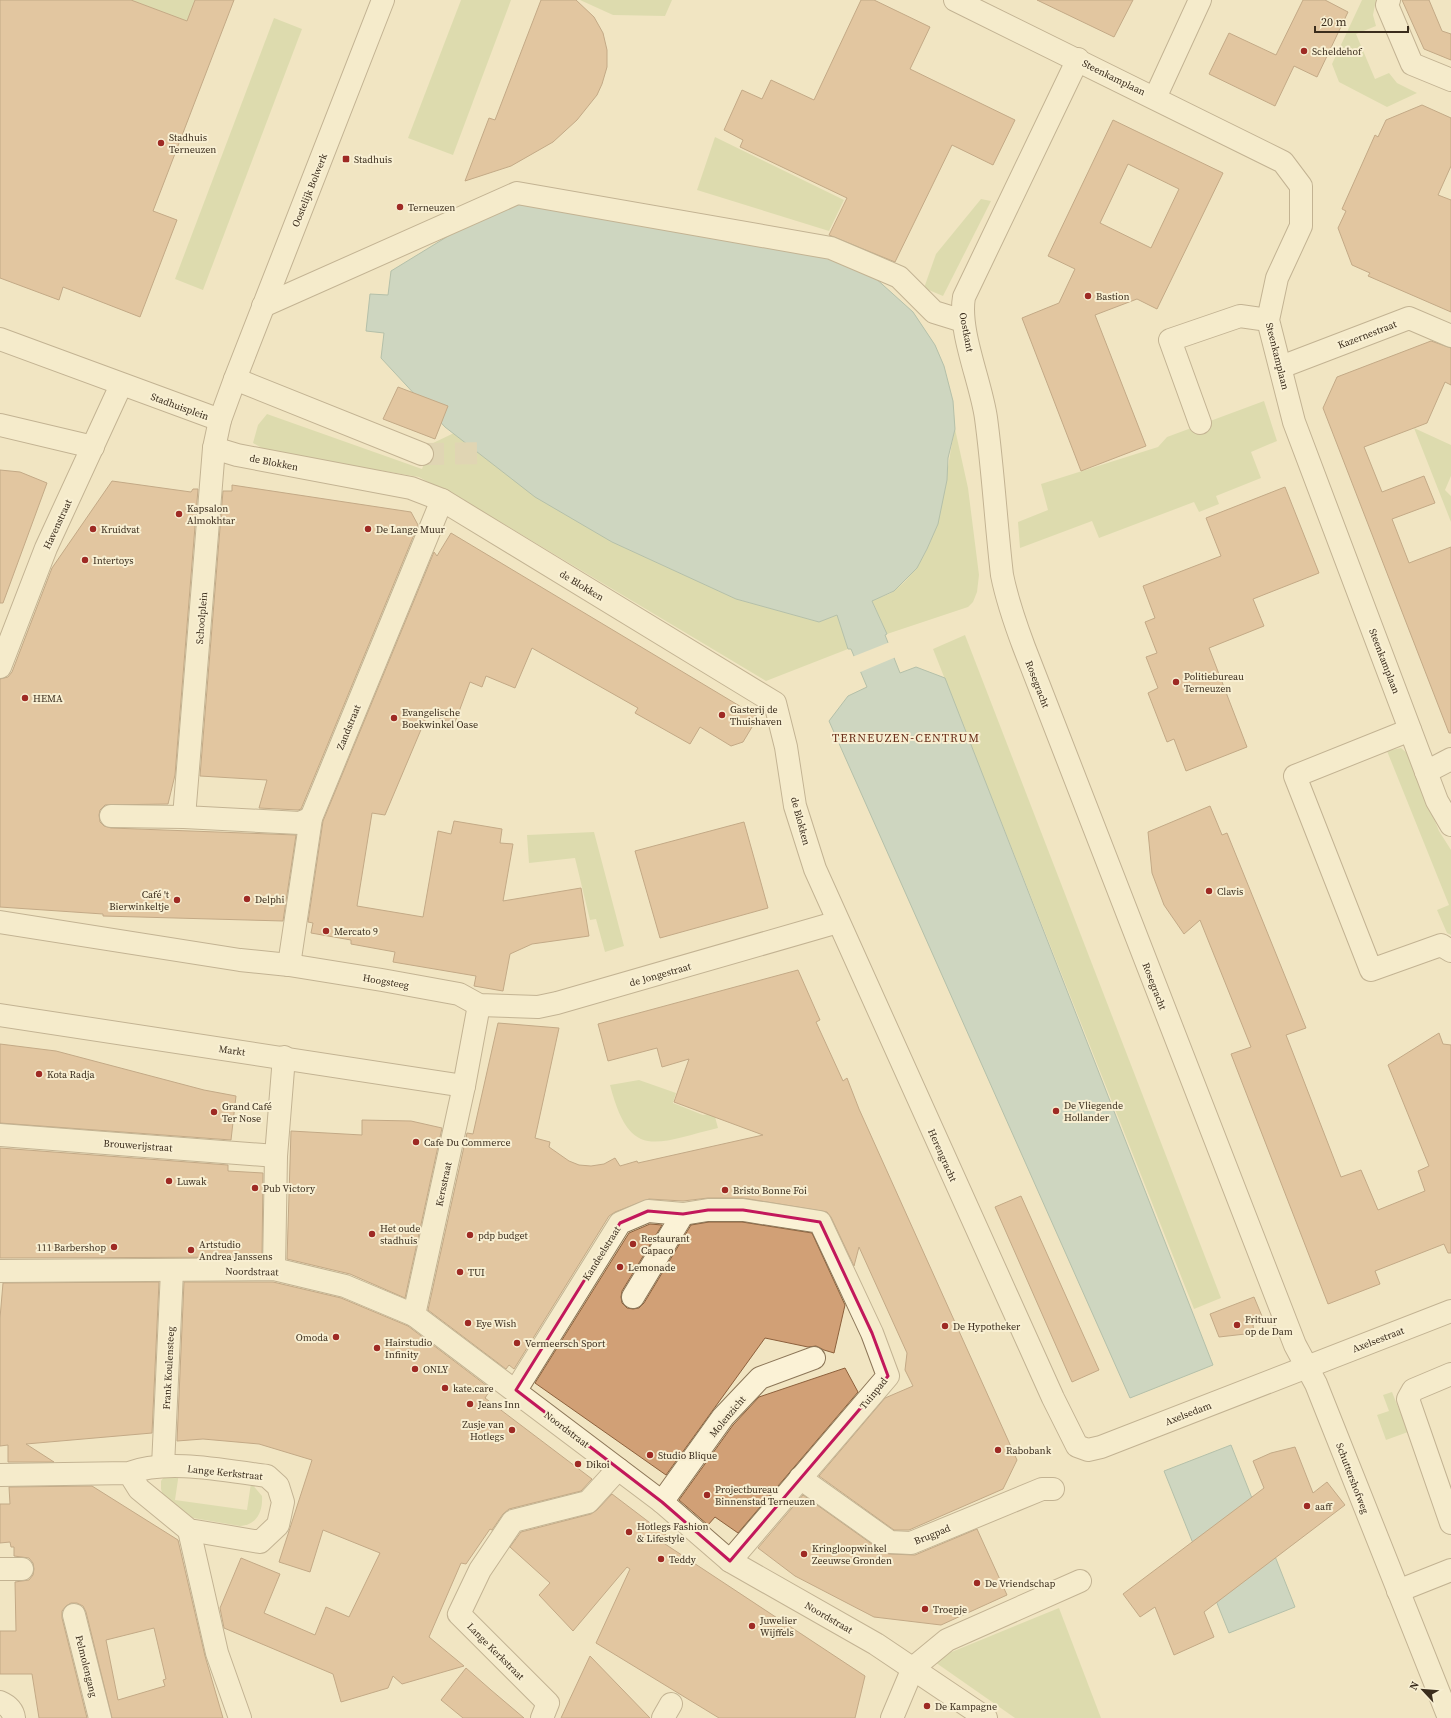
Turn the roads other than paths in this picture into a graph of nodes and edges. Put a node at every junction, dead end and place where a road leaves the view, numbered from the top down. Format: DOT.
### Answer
graph roads {
  1 [pos="383,0"];
  2 [pos="955,0"];
  3 [pos="1200,0"];
  4 [pos="1390,0"];
  5 [pos="1078,59"];
  6 [pos="1451,80"];
  7 [pos="1155,98"];
  8 [pos="263,306"];
  9 [pos="1268,320"];
  10 [pos="963,321"];
  11 [pos="1451,336"];
  12 [pos="0,339"];
  13 [pos="1281,368"];
  14 [pos="235,380"];
  15 [pos="121,385"];
  16 [pos="220,420"];
  17 [pos="1200,423"];
  18 [pos="0,424"];
  19 [pos="94,446"];
  20 [pos="214,448"];
  21 [pos="422,454"];
  22 [pos="442,500"];
  23 [pos="1008,603"];
  24 [pos="0,667"];
  25 [pos="1410,730"];
  26 [pos="1451,759"];
  27 [pos="1426,772"];
  28 [pos="111,816"];
  29 [pos="184,817"];
  30 [pos="310,818"];
  31 [pos="1451,825"];
  32 [pos="815,869"];
  33 [pos="0,922"];
  34 [pos="838,922"];
  35 [pos="1451,951"];
  36 [pos="289,965"];
  37 [pos="480,1005"];
  38 [pos="0,1015"];
  39 [pos="284,1057"];
  40 [pos="464,1086"];
  41 [pos="0,1135"];
  42 [pos="276,1156"];
  43 [pos="743,1210"];
  44 [pos="683,1214"];
  45 [pos="274,1269"];
  46 [pos="0,1271"];
  47 [pos="172,1271"];
  48 [pos="633,1297"];
  49 [pos="1451,1311"];
  50 [pos="414,1315"];
  51 [pos="814,1358"];
  52 [pos="1306,1367"];
  53 [pos="1451,1374"];
  54 [pos="516,1390"];
  55 [pos="1073,1440"];
  56 [pos="163,1466"];
  57 [pos="618,1468"];
  58 [pos="129,1473"];
  59 [pos="0,1475"];
  60 [pos="800,1478"];
  61 [pos="1053,1489"];
  62 [pos="662,1502"];
  63 [pos="1451,1523"];
  64 [pos="189,1530"];
  65 [pos="730,1560"];
  66 [pos="0,1569"];
  67 [pos="22,1569"];
  68 [pos="1451,1570"];
  69 [pos="1080,1581"];
  70 [pos="1398,1591"];
  71 [pos="74,1615"];
  72 [pos="913,1668"];
  73 [pos="0,1702"];
  74 [pos="14,1718"];
  75 [pos="100,1718"];
  76 [pos="240,1718"];
  77 [pos="542,1718"];
  78 [pos="892,1718"];
  79 [pos="986,1718"];
  80 [pos="1449,1718"];
  1 -- 8 [label="street, Oostelijk Bolwerk"];
  2 -- 5 [label="street, Steenkamplaan"];
  3 -- 7 [label="street"];
  4 -- 6 [label="street"];
  5 -- 7 [label="street, Steenkamplaan"];
  5 -- 10 [label="street, Oostkant"];
  7 -- 9 [label="street, Steenkamplaan"];
  8 -- 10 [label="street"];
  8 -- 14 [label="street, Oostelijk Bolwerk"];
  9 -- 13 [label="street, Steenkamplaan"];
  9 -- 17 [label="street"];
  10 -- 23 [label="street, Oostkant"];
  11 -- 13 [label="street, Kazernestraat"];
  12 -- 15 [label="street, Stadhuisplein"];
  13 -- 25 [label="street, Steenkamplaan"];
  14 -- 16 [label="street, Stadhuisplein"];
  14 -- 21 [label="street"];
  15 -- 16 [label="street, Stadhuisplein"];
  15 -- 19 [label="street, Havenstraat"];
  16 -- 20 [label="street, Schoolplein"];
  18 -- 19 [label="street"];
  19 -- 24 [label="street, Havenstraat"];
  20 -- 22 [label="street, de Blokken"];
  20 -- 29 [label="street, Schoolplein"];
  22 -- 30 [label="street, Zandstraat"];
  22 -- 32 [label="street, de Blokken"];
  23 -- 52 [label="street, Rosegracht"];
  25 -- 27 [label="street, Steenkamplaan"];
  25 -- 35 [label="street"];
  26 -- 27 [label="street"];
  27 -- 31 [label="street, Steenkamplaan"];
  28 -- 29 [label="street"];
  29 -- 30 [label="street"];
  30 -- 36 [label="street, Zandstraat"];
  32 -- 34 [label="street, Herengracht"];
  33 -- 36 [label="street"];
  34 -- 37 [label="street, de Jongestraat"];
  34 -- 55 [label="street, Herengracht"];
  36 -- 37 [label="street, Hoogsteeg"];
  37 -- 40 [label="street, Kersstraat"];
  38 -- 39 [label="street, Markt"];
  39 -- 40 [label="street, Markt"];
  39 -- 42 [label="street"];
  40 -- 50 [label="street, Kersstraat"];
  41 -- 42 [label="street, Brouwerijstraat"];
  42 -- 45 [label="street"];
  43 -- 44 [label="street, Kandeelstraat"];
  43 -- 60 [label="street, Tuinpad"];
  44 -- 48 [label="street"];
  44 -- 54 [label="street, Kandeelstraat"];
  45 -- 47 [label="street, Noordstraat"];
  45 -- 50 [label="street, Noordstraat"];
  46 -- 47 [label="street, Noordstraat"];
  47 -- 56 [label="street, Frank Koulensteeg"];
  49 -- 52 [label="street, Axelsestraat"];
  50 -- 54 [label="street, Noordstraat"];
  51 -- 62 [label="street, Molenzicht"];
  52 -- 55 [label="street, Axelsedam"];
  52 -- 70 [label="street, Schuttershofweg"];
  53 -- 63 [label="street"];
  54 -- 57 [label="street, Noordstraat"];
  56 -- 58 [label="street, Lange Kerkstraat"];
  56 -- 64 [label="street, Lange Kerkstraat"];
  57 -- 62 [label="street, Noordstraat"];
  57 -- 77 [label="street, Lange Kerkstraat"];
  58 -- 59 [label="street, Lange Kerkstraat"];
  58 -- 64 [label="street, Lange Kerkstraat"];
  60 -- 61 [label="street, Brugpad"];
  60 -- 65 [label="street, Tuinpad"];
  62 -- 65 [label="street, Noordstraat"];
  64 -- 76 [label="street"];
  65 -- 72 [label="street, Noordstraat"];
  66 -- 67 [label="street"];
  68 -- 70 [label="street"];
  69 -- 72 [label="street"];
  70 -- 80 [label="street, Schuttershofweg"];
  71 -- 75 [label="street, Pelmolengang"];
  72 -- 78 [label="street"];
  72 -- 79 [label="street, Noordstraat"];
  73 -- 74 [label="street"];
}
